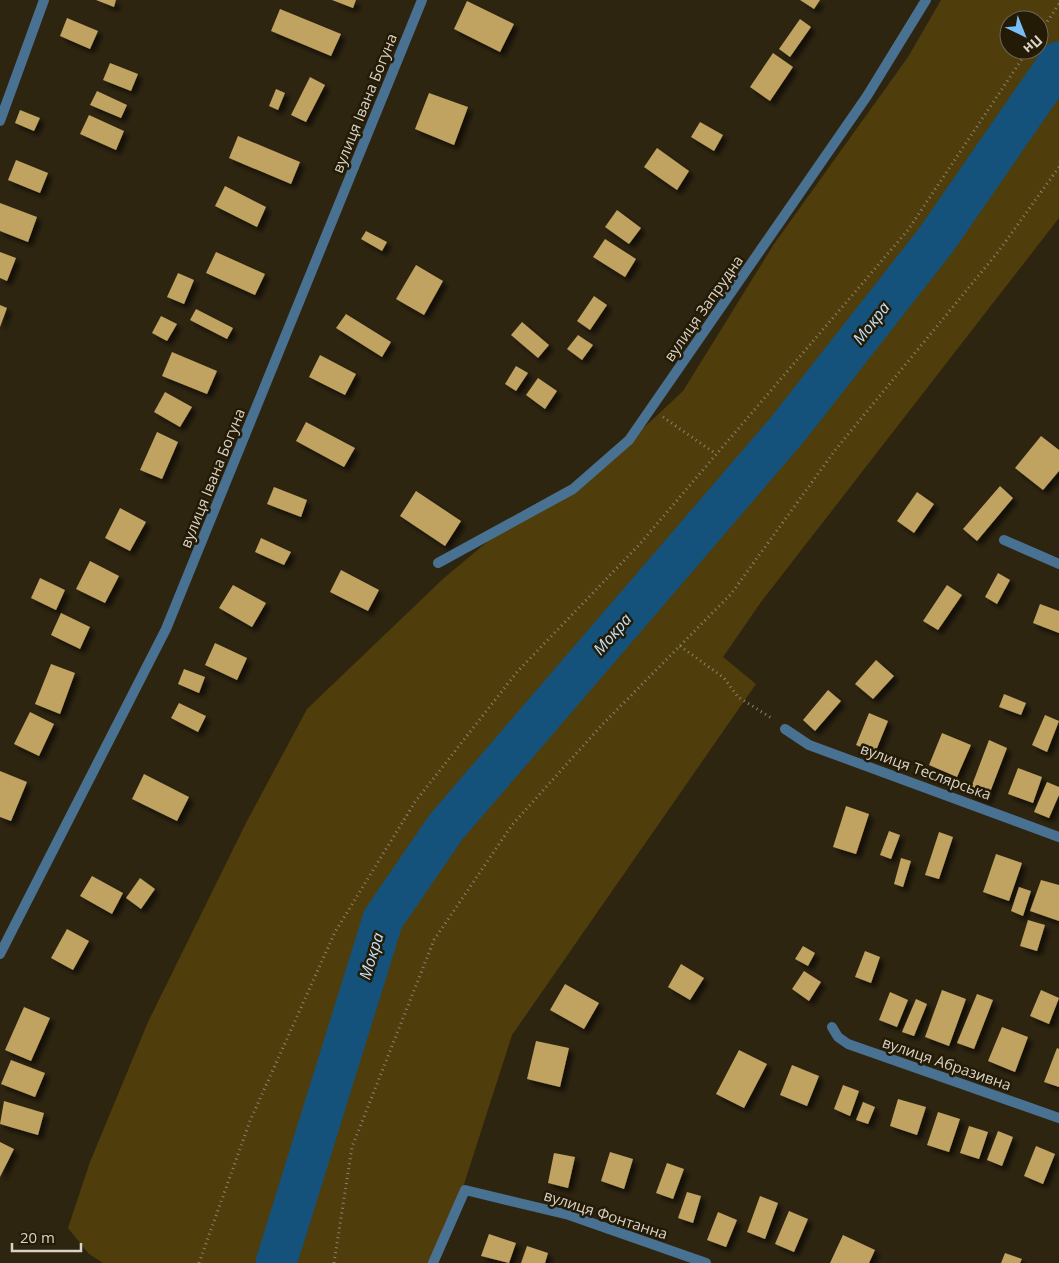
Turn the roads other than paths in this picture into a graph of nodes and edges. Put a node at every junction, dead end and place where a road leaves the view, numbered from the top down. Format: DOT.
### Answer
graph roads {
  1 [pos="44,0"];
  2 [pos="422,0"];
  3 [pos="926,0"];
  4 [pos="0,122"];
  5 [pos="1004,540"];
  6 [pos="438,563"];
  7 [pos="1059,564"];
  8 [pos="784,729"];
  9 [pos="1059,837"];
  10 [pos="0,954"];
  11 [pos="832,1026"];
  12 [pos="1059,1118"];
  13 [pos="433,1263"];
  14 [pos="706,1263"];
  1 -- 4 [label="street"];
  2 -- 10 [label="street, вулиця Івана Богуна"];
  3 -- 6 [label="street, вулиця Запрудна"];
  5 -- 7 [label="street"];
  8 -- 9 [label="street, вулиця Теслярська"];
  11 -- 12 [label="street, вулиця Абразивна"];
  13 -- 14 [label="street, вулиця Фонтанна"];
}
